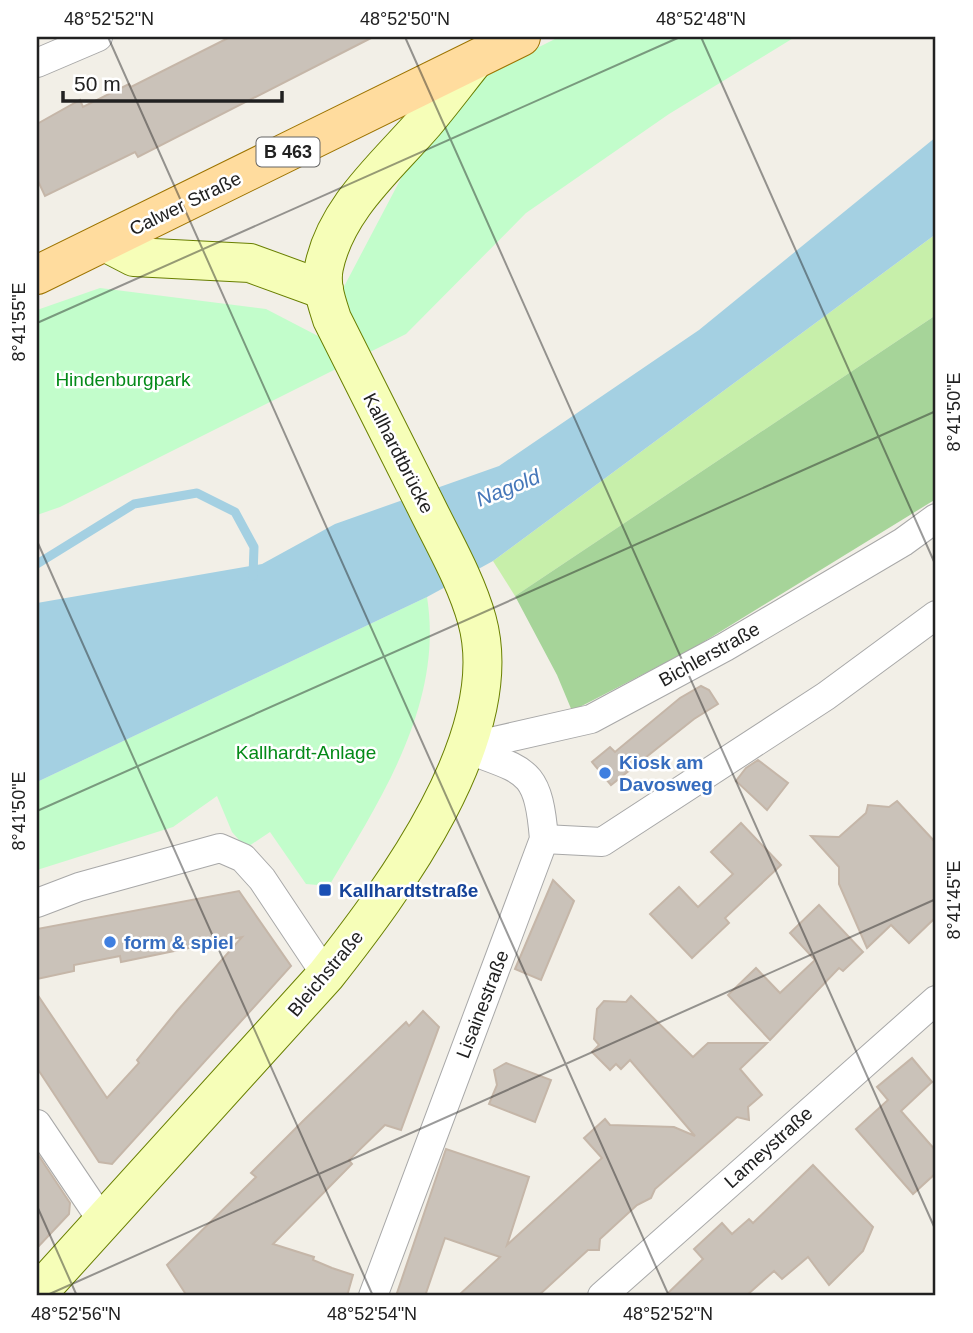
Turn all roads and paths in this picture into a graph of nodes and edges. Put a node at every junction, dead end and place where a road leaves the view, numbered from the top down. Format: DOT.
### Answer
graph roads {
  1 [pos="53,37"];
  2 [pos="98,37"];
  3 [pos="521,37"];
  4 [pos="37,55"];
  5 [pos="37,63"];
  6 [pos="472,63"];
  7 [pos="104,242"];
  8 [pos="37,275"];
  9 [pos="328,305"];
  10 [pos="936,518"];
  11 [pos="463,587"];
  12 [pos="936,615"];
  13 [pos="464,748"];
  14 [pos="544,839"];
  15 [pos="37,903"];
  16 [pos="326,975"];
  17 [pos="936,1000"];
  18 [pos="37,1124"];
  19 [pos="103,1222"];
  20 [pos="37,1294"];
  21 [pos="373,1296"];
  22 [pos="602,1296"];
  1 -- 4 [label="street"];
  2 -- 5 [label="street"];
  3 -- 6 [label="main road, Calwer Straße / B 463"];
  6 -- 7 [label="main road, Calwer Straße / B 463"];
  6 -- 9 [label="street"];
  7 -- 8 [label="main road, Calwer Straße / B 463"];
  7 -- 9 [label="street"];
  9 -- 11 [label="street, Kallhardtbrücke"];
  10 -- 13 [label="street, Bichlerstraße"];
  11 -- 13 [label="street, Bleichstraße"];
  12 -- 14 [label="street"];
  13 -- 14 [label="street, Lisainestraße"];
  13 -- 16 [label="street, Bleichstraße"];
  14 -- 21 [label="street, Lisainestraße"];
  15 -- 16 [label="street"];
  16 -- 19 [label="street, Bleichstraße"];
  17 -- 22 [label="street, Lameystraße"];
  18 -- 19 [label="street"];
  19 -- 20 [label="street, Bleichstraße"];
}
